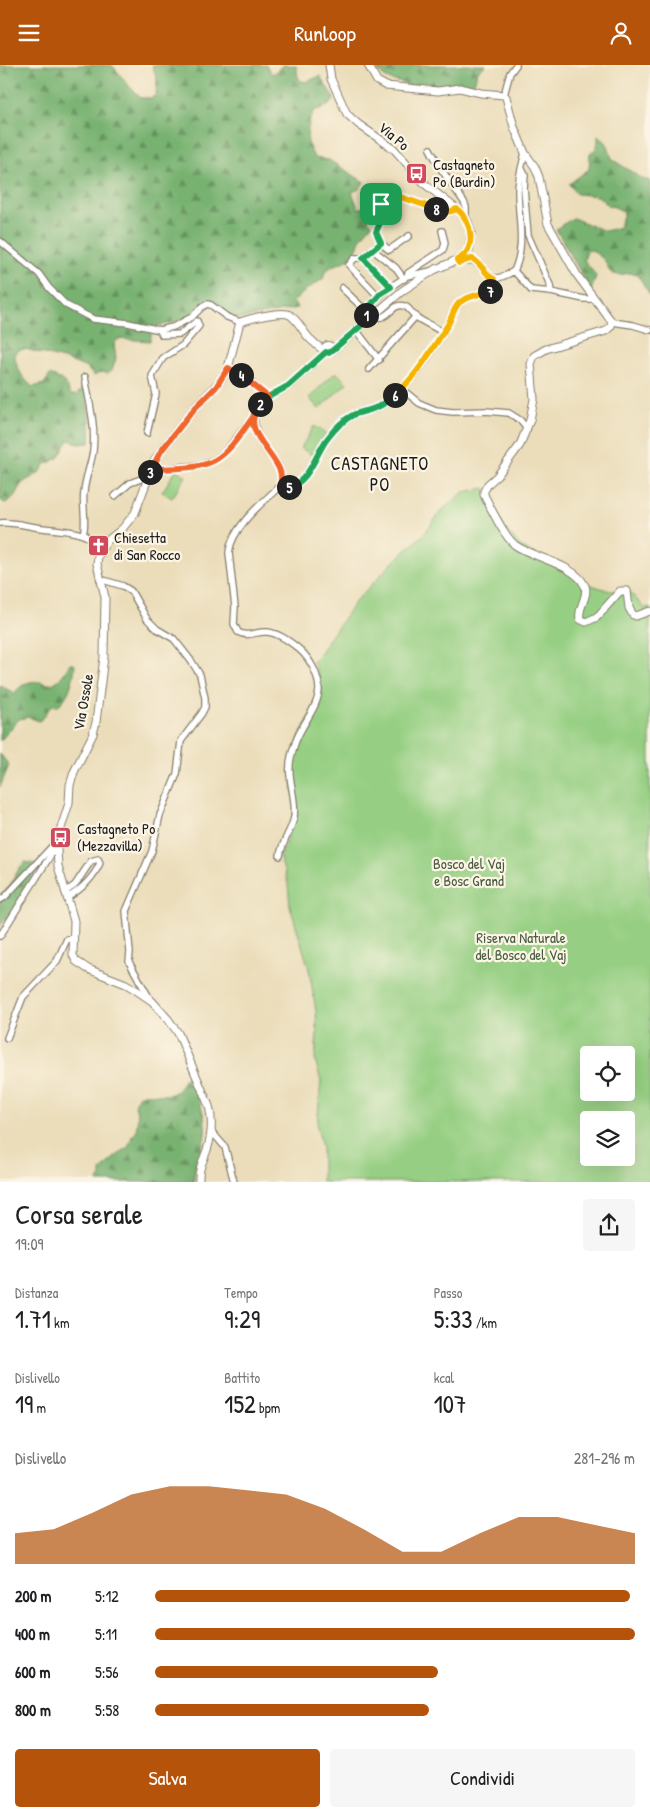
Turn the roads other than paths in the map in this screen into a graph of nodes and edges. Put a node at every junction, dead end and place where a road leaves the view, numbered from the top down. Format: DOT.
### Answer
graph roads {
  1 [pos="329,65"];
  2 [pos="368,65"];
  3 [pos="516,65"];
  4 [pos="504,95"];
  5 [pos="430,149"];
  6 [pos="525,153"];
  7 [pos="522,169"];
  8 [pos="462,213"];
  9 [pos="442,231"];
  10 [pos="409,236"];
  11 [pos="0,241"];
  12 [pos="381,243"];
  13 [pos="373,250"];
  14 [pos="363,258"];
  15 [pos="457,260"];
  16 [pos="434,270"];
  17 [pos="514,271"];
  18 [pos="405,277"];
  19 [pos="494,279"];
  20 [pos="391,287"];
  21 [pos="342,288"];
  22 [pos="551,292"];
  23 [pos="379,297"];
  24 [pos="594,299"];
  25 [pos="366,311"];
  26 [pos="371,317"];
  27 [pos="416,317"];
  28 [pos="240,322"];
  29 [pos="612,322"];
  30 [pos="160,330"];
  31 [pos="650,330"];
  32 [pos="356,331"];
  33 [pos="442,332"];
  34 [pos="328,349"];
  35 [pos="379,359"];
  36 [pos="228,368"];
  37 [pos="369,369"];
  38 [pos="85,377"];
  39 [pos="402,389"];
  40 [pos="268,397"];
  41 [pos="254,416"];
  42 [pos="527,429"];
  43 [pos="146,433"];
  44 [pos="149,476"];
  45 [pos="280,486"];
  46 [pos="115,497"];
  47 [pos="0,523"];
  48 [pos="83,534"];
  49 [pos="102,547"];
  50 [pos="100,579"];
  51 [pos="650,611"];
  52 [pos="57,845"];
  53 [pos="280,856"];
  54 [pos="66,895"];
  55 [pos="0,900"];
  56 [pos="0,936"];
  57 [pos="74,939"];
  58 [pos="152,1001"];
  59 [pos="7,1038"];
  60 [pos="212,1132"];
  61 [pos="199,1182"];
  62 [pos="234,1182"];
  1 -- 8 [label="street, Via Po"];
  2 -- 4 [label="street"];
  3 -- 4 [label="street"];
  4 -- 6 [label="street"];
  5 -- 8 [label="street"];
  6 -- 7 [label="street"];
  6 -- 24 [label="street"];
  7 -- 17 [label="street"];
  7 -- 22 [label="street"];
  8 -- 12 [label="street"];
  8 -- 15 [label="street"];
  9 -- 18 [label="street"];
  10 -- 12 [label="street"];
  11 -- 30 [label="street"];
  12 -- 13 [label="street"];
  13 -- 14 [label="street"];
  13 -- 18 [label="street"];
  14 -- 20 [label="street"];
  14 -- 23 [label="street"];
  15 -- 16 [label="street"];
  15 -- 19 [label="street"];
  16 -- 18 [label="street"];
  16 -- 26 [label="street"];
  17 -- 19 [label="street"];
  17 -- 22 [label="street"];
  18 -- 20 [label="street"];
  19 -- 33 [label="street"];
  20 -- 23 [label="street"];
  21 -- 25 [label="street"];
  22 -- 24 [label="street"];
  23 -- 25 [label="street"];
  24 -- 29 [label="street"];
  25 -- 26 [label="street"];
  26 -- 27 [label="street"];
  26 -- 32 [label="street"];
  27 -- 33 [label="street"];
  27 -- 35 [label="street"];
  28 -- 30 [label="street"];
  28 -- 34 [label="street"];
  28 -- 36 [label="street"];
  29 -- 31 [label="street"];
  29 -- 42 [label="street"];
  30 -- 43 [label="street"];
  32 -- 34 [label="street"];
  32 -- 35 [label="street"];
  33 -- 39 [label="street"];
  34 -- 40 [label="street"];
  35 -- 37 [label="street"];
  36 -- 40 [label="street"];
  36 -- 44 [label="street"];
  38 -- 48 [label="street"];
  39 -- 42 [label="street"];
  39 -- 45 [label="street"];
  40 -- 41 [label="street"];
  41 -- 44 [label="street"];
  41 -- 45 [label="street"];
  42 -- 51 [label="street"];
  44 -- 46 [label="street"];
  44 -- 49 [label="street"];
  45 -- 53 [label="street"];
  47 -- 48 [label="street"];
  48 -- 49 [label="street"];
  49 -- 50 [label="street, Via Ossole"];
  50 -- 52 [label="street, Via Ossole"];
  50 -- 58 [label="street"];
  52 -- 54 [label="street, Via Ossole"];
  52 -- 55 [label="street"];
  52 -- 56 [label="street"];
  54 -- 54 [label="street"];
  54 -- 57 [label="street, Via Ossole"];
  57 -- 58 [label="street, Via Ossole"];
  57 -- 59 [label="street"];
  58 -- 60 [label="street"];
  60 -- 61 [label="street"];
  60 -- 62 [label="street"];
}
